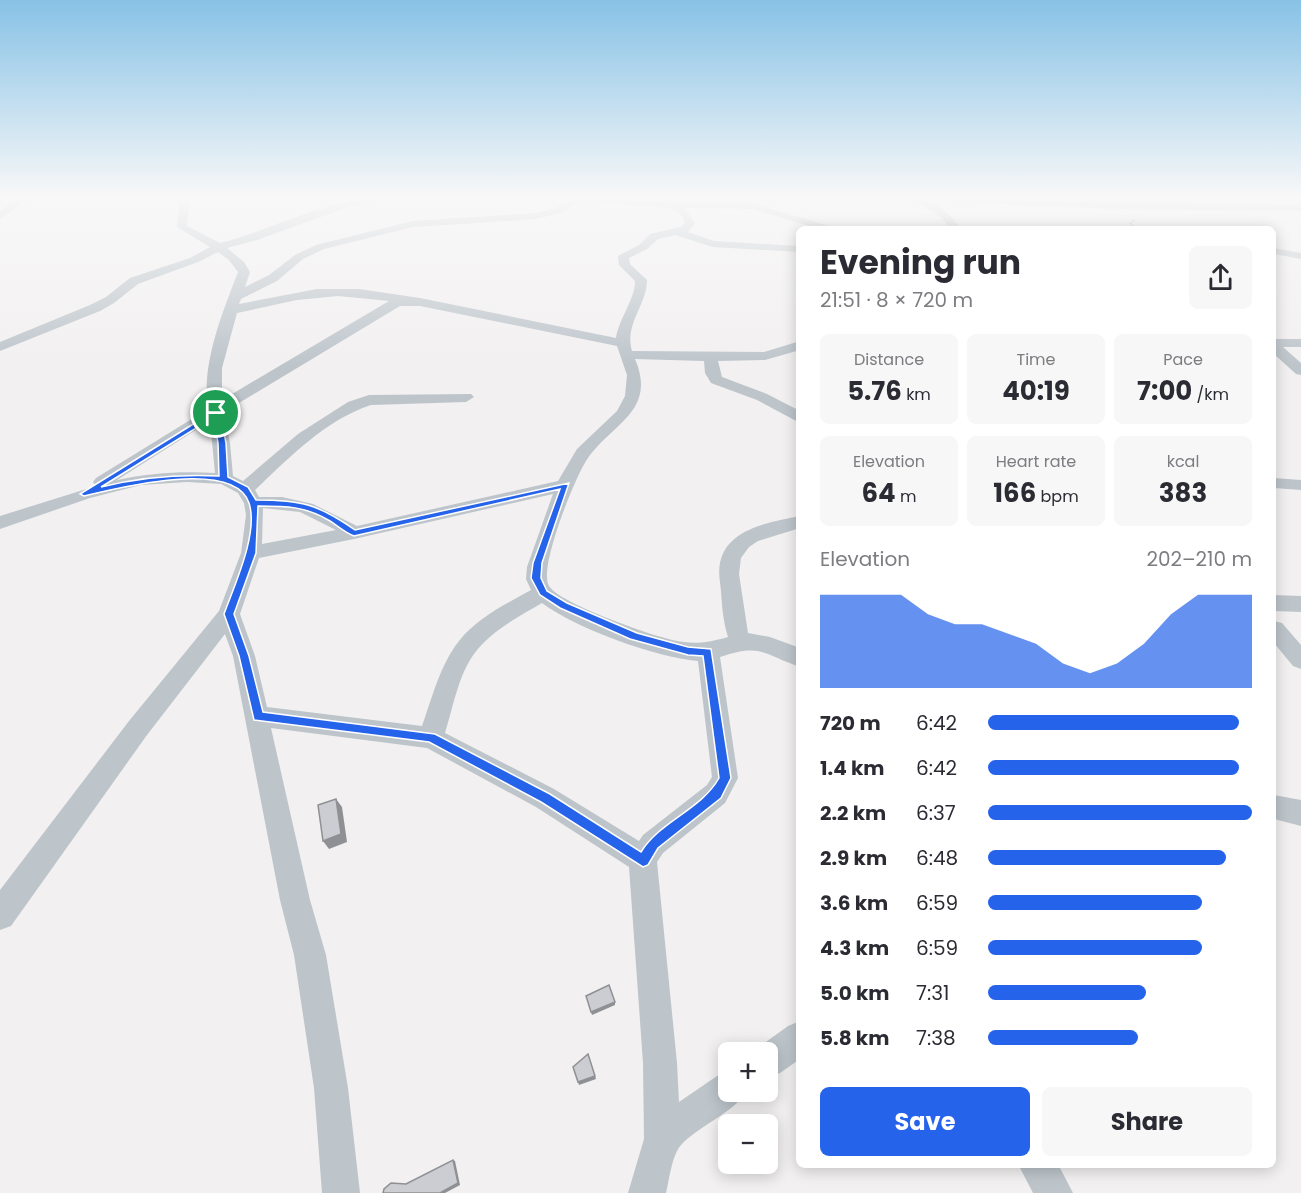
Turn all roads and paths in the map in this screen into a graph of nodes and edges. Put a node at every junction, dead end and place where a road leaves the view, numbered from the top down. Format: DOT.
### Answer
graph roads {
  1 [pos="205,255"];
  2 [pos="227,255"];
  3 [pos="304,255"];
  4 [pos="627,255"];
  5 [pos="404,301"];
  6 [pos="234,303"];
  7 [pos="1301,343"];
  8 [pos="1276,345"];
  9 [pos="796,346"];
  10 [pos="0,347"];
  11 [pos="1276,347"];
  12 [pos="626,349"];
  13 [pos="711,356"];
  14 [pos="1301,371"];
  15 [pos="466,398"];
  16 [pos="216,413"];
  17 [pos="796,416"];
  18 [pos="224,479"];
  19 [pos="1276,483"];
  20 [pos="566,485"];
  21 [pos="1301,485"];
  22 [pos="84,494"];
  23 [pos="249,496"];
  24 [pos="0,523"];
  25 [pos="796,523"];
  26 [pos="354,533"];
  27 [pos="251,553"];
  28 [pos="543,593"];
  29 [pos="1276,603"];
  30 [pos="1301,604"];
  31 [pos="229,614"];
  32 [pos="1276,630"];
  33 [pos="740,641"];
  34 [pos="708,652"];
  35 [pos="796,656"];
  36 [pos="1301,660"];
  37 [pos="258,717"];
  38 [pos="431,738"];
  39 [pos="1276,807"];
  40 [pos="1301,813"];
  41 [pos="643,860"];
  42 [pos="0,915"];
  43 [pos="796,1041"];
  44 [pos="778,1053"];
  45 [pos="718,1095"];
  46 [pos="662,1139"];
  47 [pos="1039,1168"];
  48 [pos="341,1193"];
  49 [pos="646,1193"];
  50 [pos="1054,1193"];
  1 -- 10 [label="street"];
  2 -- 6 [label="street"];
  3 -- 6 [label="street"];
  4 -- 12 [label="street"];
  5 -- 6 [label="street"];
  5 -- 12 [label="street"];
  5 -- 16 [label="street"];
  6 -- 16 [label="street"];
  7 -- 8 [label="street"];
  9 -- 13 [label="street"];
  11 -- 14 [label="street"];
  12 -- 13 [label="street"];
  12 -- 20 [label="street"];
  13 -- 17 [label="street"];
  15 -- 23 [label="street"];
  16 -- 18 [label="street"];
  16 -- 22 [label="street"];
  18 -- 22 [label="street"];
  18 -- 23 [label="street"];
  19 -- 21 [label="street"];
  20 -- 26 [label="street"];
  20 -- 28 [label="street"];
  22 -- 24 [label="street"];
  23 -- 26 [label="street"];
  23 -- 27 [label="street"];
  25 -- 33 [label="street"];
  26 -- 27 [label="street"];
  27 -- 31 [label="street"];
  28 -- 34 [label="street"];
  28 -- 38 [label="street"];
  29 -- 30 [label="street"];
  31 -- 37 [label="street"];
  31 -- 42 [label="street"];
  32 -- 36 [label="street"];
  33 -- 34 [label="street"];
  33 -- 35 [label="street"];
  34 -- 41 [label="street"];
  37 -- 38 [label="street"];
  37 -- 48 [label="street"];
  38 -- 41 [label="street"];
  39 -- 40 [label="street"];
  41 -- 46 [label="street"];
  43 -- 44 [label="street"];
  45 -- 46 [label="street"];
  46 -- 49 [label="street"];
  47 -- 50 [label="street"];
}
